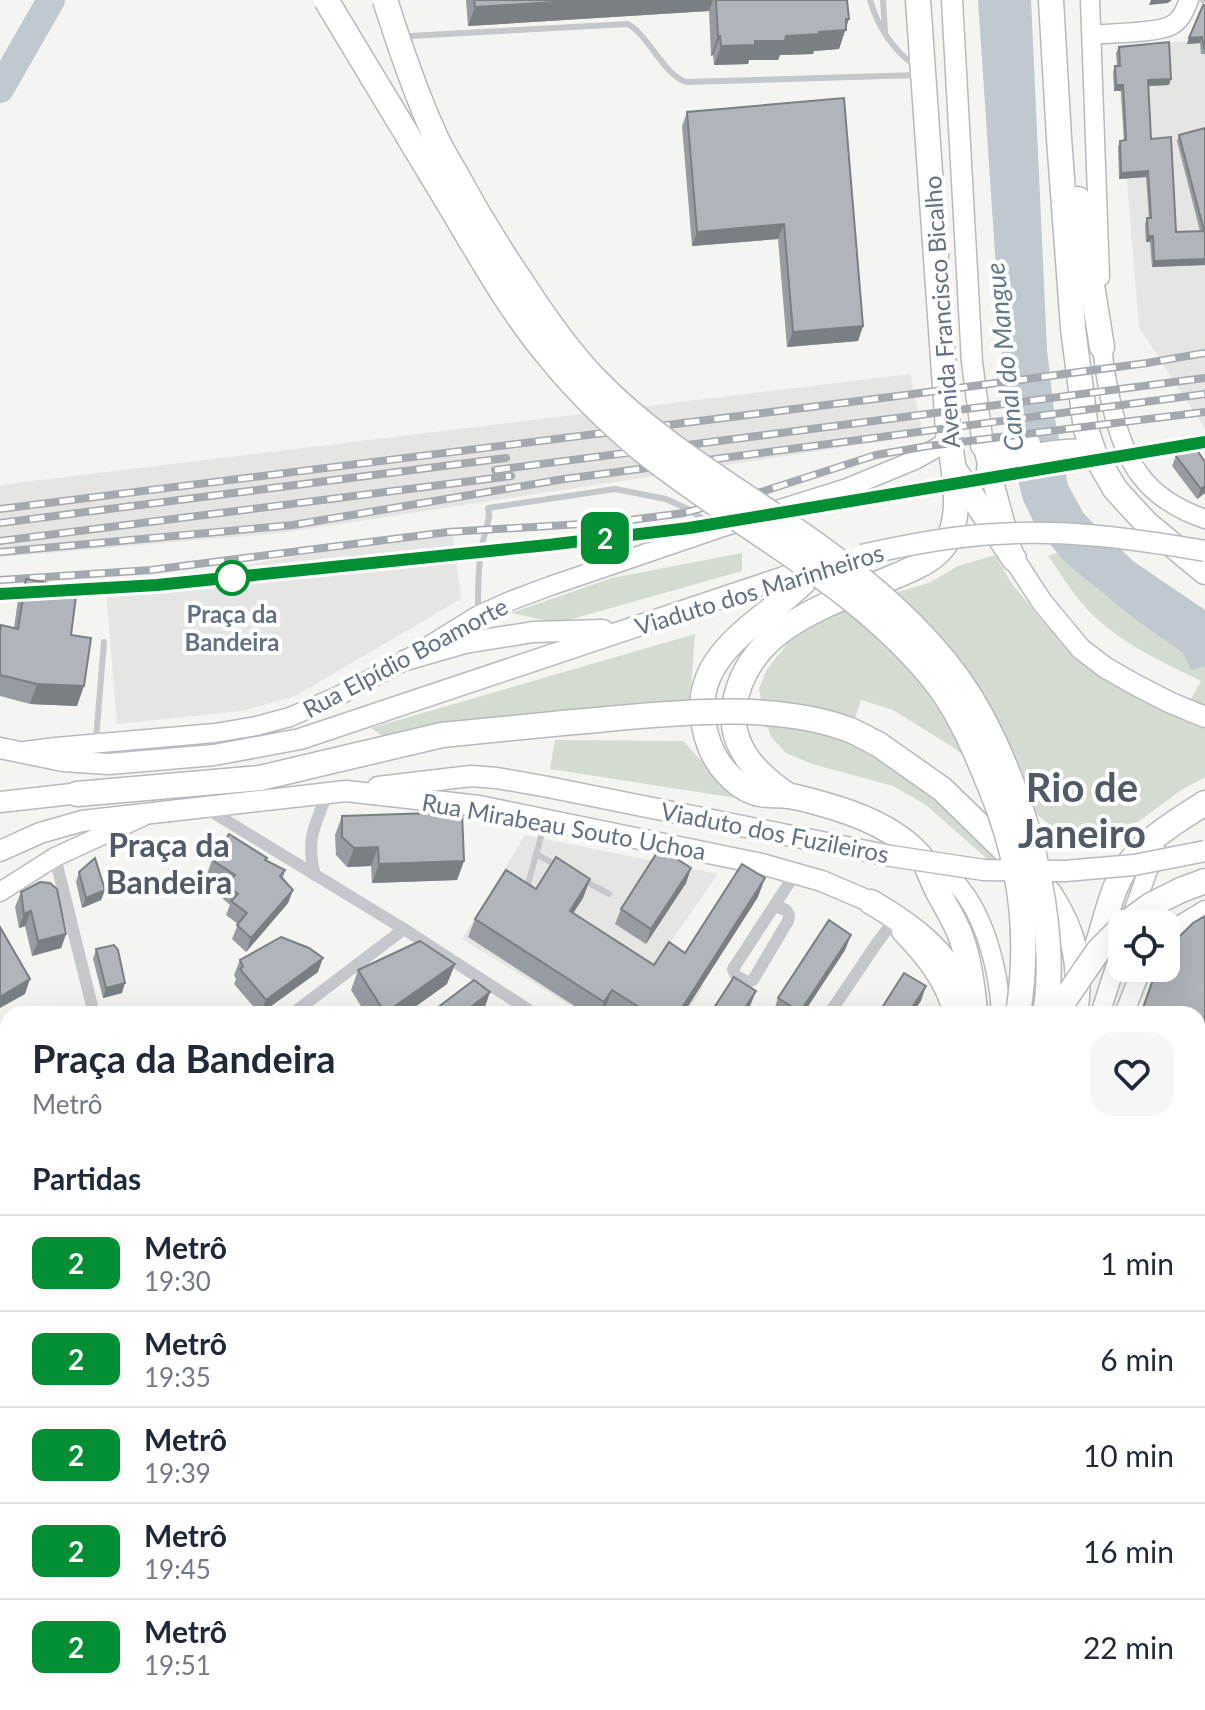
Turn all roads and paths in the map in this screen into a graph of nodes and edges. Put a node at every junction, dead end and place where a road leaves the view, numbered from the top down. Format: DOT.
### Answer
graph roads {
  1 [pos="326,0"];
  2 [pos="385,0"];
  3 [pos="870,0"];
  4 [pos="883,0"];
  5 [pos="918,0"];
  6 [pos="952,0"];
  7 [pos="1051,0"];
  8 [pos="1090,0"];
  9 [pos="1189,0"];
  10 [pos="1092,35"];
  11 [pos="410,36"];
  12 [pos="886,37"];
  13 [pos="1055,63"];
  14 [pos="923,72"];
  15 [pos="1102,347"];
  16 [pos="948,430"];
  17 [pos="1082,445"];
  18 [pos="998,455"];
  19 [pos="953,467"];
  20 [pos="1205,519"];
  21 [pos="717,529"];
  22 [pos="1014,559"];
  23 [pos="822,564"];
  24 [pos="1204,566"];
  25 [pos="477,616"];
  26 [pos="627,629"];
  27 [pos="104,642"];
  28 [pos="406,660"];
  29 [pos="1205,717"];
  30 [pos="326,730"];
  31 [pos="96,743"];
  32 [pos="10,750"];
  33 [pos="337,792"];
  34 [pos="77,794"];
  35 [pos="789,796"];
  36 [pos="0,802"];
  37 [pos="1205,803"];
  38 [pos="204,807"];
  39 [pos="154,811"];
  40 [pos="545,818"];
  41 [pos="1182,818"];
  42 [pos="0,851"];
  43 [pos="1205,851"];
  44 [pos="536,854"];
  45 [pos="55,857"];
  46 [pos="921,857"];
  47 [pos="561,867"];
  48 [pos="573,874"];
  49 [pos="795,874"];
  50 [pos="1030,874"];
  51 [pos="315,875"];
  52 [pos="1205,881"];
  53 [pos="0,892"];
  54 [pos="526,893"];
  55 [pos="609,894"];
  56 [pos="871,902"];
  57 [pos="775,906"];
  58 [pos="1131,910"];
  59 [pos="1144,910"];
  60 [pos="1205,910"];
  61 [pos="892,923"];
  62 [pos="1180,925"];
  63 [pos="404,929"];
  64 [pos="1108,941"];
  65 [pos="1110,982"];
  66 [pos="1137,982"];
  67 [pos="92,1006"];
  68 [pos="303,1006"];
  69 [pos="523,1006"];
  70 [pos="834,1006"];
  71 [pos="950,1006"];
  72 [pos="971,1006"];
  73 [pos="975,1006"];
  74 [pos="1001,1006"];
  75 [pos="1019,1006"];
  76 [pos="1038,1006"];
  77 [pos="1047,1006"];
  78 [pos="1071,1006"];
  79 [pos="1071,1006"];
  80 [pos="1071,1006"];
  81 [pos="1103,1006"];
  82 [pos="1127,1006"];
  1 -- 75 [label="highway, bridge"];
  2 -- 77 [label="highway, bridge"];
  3 -- 12 [label="lane"];
  4 -- 12 [label="lane"];
  5 -- 14 [label="highway, Avenida Francisco Bicalho"];
  6 -- 18 [label="main road, Avenida Francisco Bicalho"];
  7 -- 13 [label="highway"];
  8 -- 10 [label="main road"];
  9 -- 10 [label="main road"];
  10 -- 15 [label="main road"];
  11 -- 14 [label="lane"];
  12 -- 14 [label="lane"];
  13 -- 15 [label="highway"];
  13 -- 17 [label="highway"];
  14 -- 16 [label="highway, Avenida Francisco Bicalho"];
  15 -- 20 [label="main road"];
  16 -- 19 [label="highway, Avenida Francisco Bicalho"];
  16 -- 21 [label="main road, Rua Elpídio Boamorte"];
  17 -- 18 [label="highway"];
  17 -- 24 [label="highway"];
  18 -- 22 [label="main road, Avenida Francisco Bicalho"];
  19 -- 22 [label="highway"];
  19 -- 35 [label="highway, Avenida Francisco Bicalho"];
  21 -- 25 [label="main road, Rua Elpídio Boamorte"];
  21 -- 25 [label="lane"];
  22 -- 29 [label="main road, Avenida Francisco Bicalho"];
  23 -- 24 [label="main road, Viaduto dos Marinheiros, bridge"];
  23 -- 26 [label="main road, Viaduto dos Marinheiros"];
  23 -- 35 [label="highway"];
  25 -- 28 [label="main road, Rua Elpídio Boamorte"];
  26 -- 28 [label="main road"];
  26 -- 30 [label="main road, Viaduto dos Marinheiros"];
  27 -- 31 [label="lane"];
  28 -- 31 [label="main road, Rua Elpídio Boamorte"];
  30 -- 32 [label="main road"];
  30 -- 34 [label="main road"];
  31 -- 32 [label="main road, Rua Elpídio Boamorte"];
  33 -- 38 [label="main road, Rua Mirabeau Souto Uchoa"];
  33 -- 40 [label="main road, Rua Mirabeau Souto Uchoa"];
  33 -- 43 [label="main road, Viaduto dos Fuzileiros, bridge"];
  33 -- 51 [label="street"];
  34 -- 36 [label="main road"];
  34 -- 50 [label="highway, bridge"];
  35 -- 46 [label="highway"];
  37 -- 41 [label="highway"];
  38 -- 39 [label="main road, Rua Mirabeau Souto Uchoa"];
  38 -- 51 [label="street"];
  39 -- 42 [label="main road"];
  39 -- 45 [label="main road"];
  40 -- 44 [label="lane"];
  40 -- 49 [label="main road, Rua Mirabeau Souto Uchoa"];
  41 -- 58 [label="main road"];
  41 -- 79 [label="highway"];
  44 -- 47 [label="lane"];
  44 -- 54 [label="lane"];
  45 -- 53 [label="main road"];
  45 -- 67 [label="street"];
  46 -- 73 [label="highway"];
  46 -- 74 [label="main road"];
  48 -- 55 [label="lane"];
  49 -- 56 [label="main road, Rua Mirabeau Souto Uchoa"];
  49 -- 57 [label="street"];
  50 -- 76 [label="highway"];
  50 -- 78 [label="highway"];
  51 -- 63 [label="street"];
  52 -- 59 [label="highway, bridge"];
  56 -- 61 [label="main road"];
  56 -- 72 [label="highway"];
  57 -- 57 [label="street"];
  60 -- 62 [label="main road"];
  61 -- 70 [label="street"];
  61 -- 71 [label="main road"];
  63 -- 68 [label="street"];
  63 -- 69 [label="street"];
  64 -- 80 [label="highway, bridge"];
  65 -- 81 [label="main road"];
  66 -- 82 [label="main road"];
}
